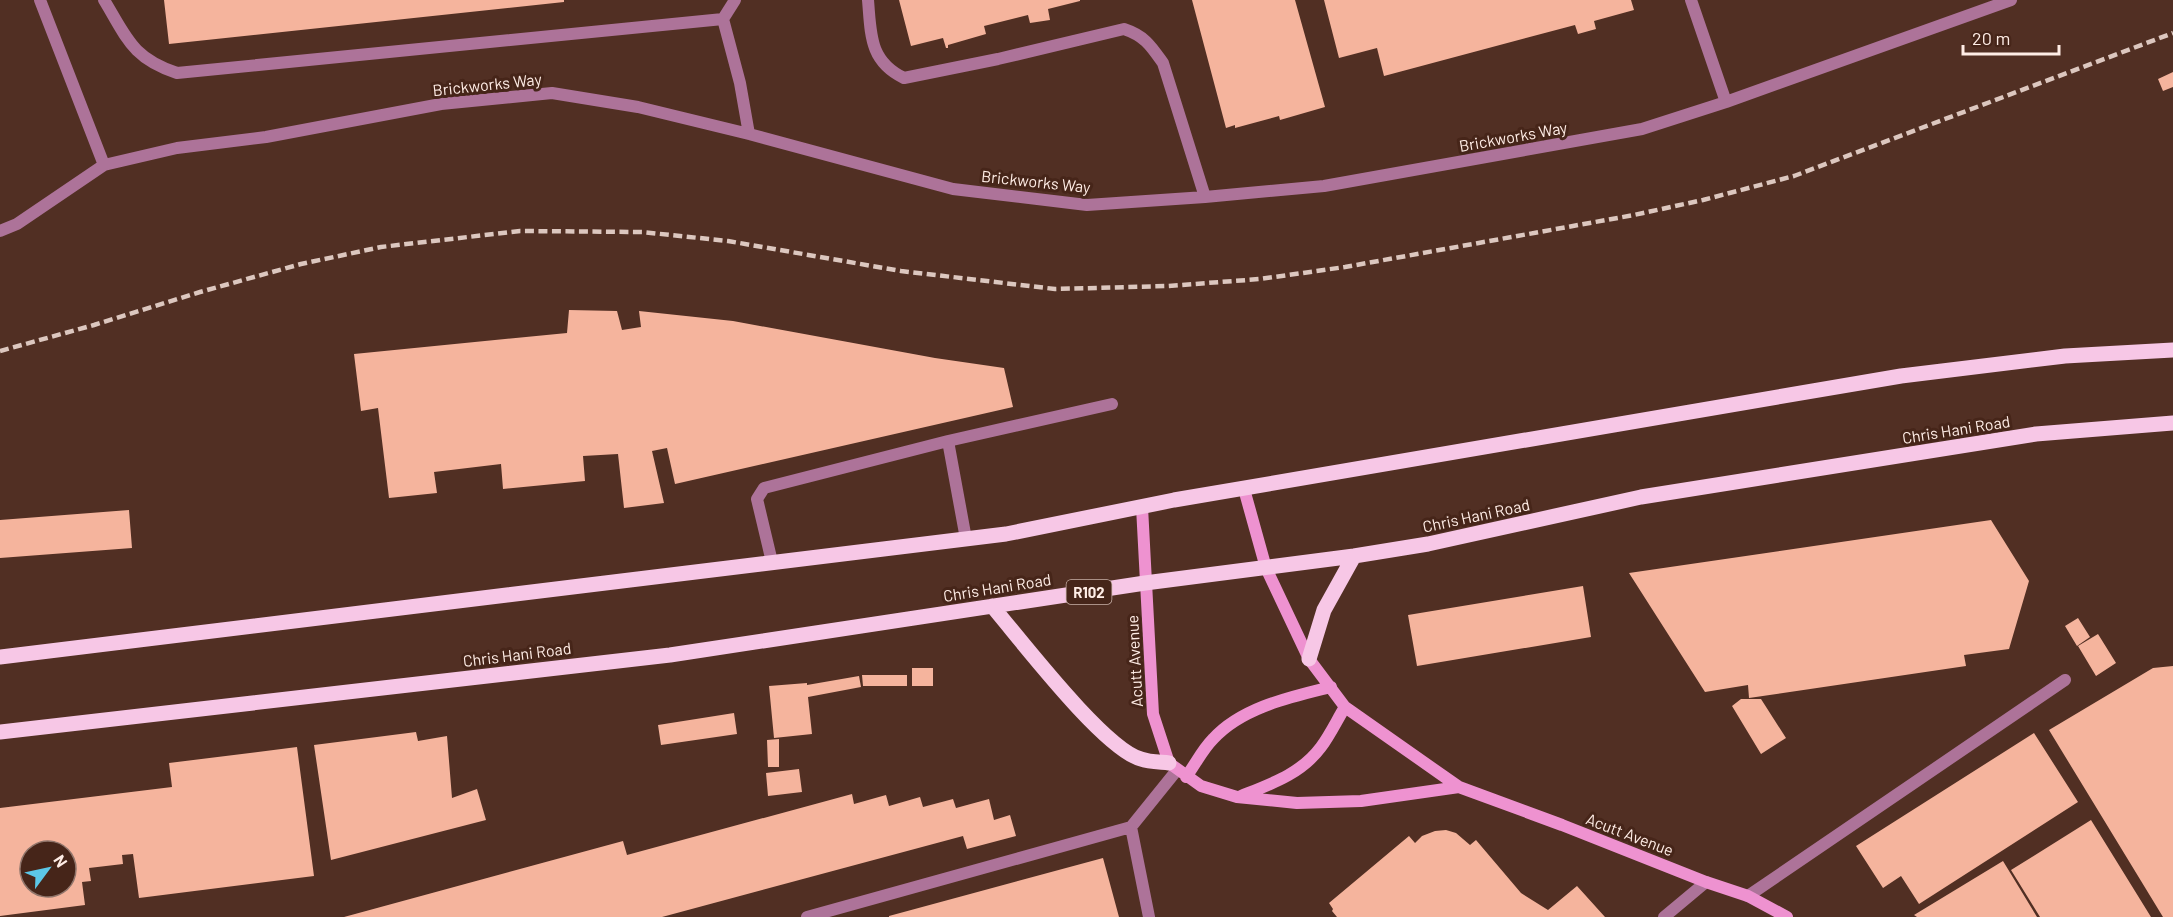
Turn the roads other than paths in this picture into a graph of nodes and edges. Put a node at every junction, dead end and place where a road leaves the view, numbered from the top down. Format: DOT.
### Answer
graph roads {
  1 [pos="40,0"];
  2 [pos="104,0"];
  3 [pos="735,0"];
  4 [pos="868,0"];
  5 [pos="1691,0"];
  6 [pos="2011,0"];
  7 [pos="723,19"];
  8 [pos="1726,102"];
  9 [pos="749,134"];
  10 [pos="104,165"];
  11 [pos="1205,197"];
  12 [pos="0,231"];
  13 [pos="2173,350"];
  14 [pos="1112,405"];
  15 [pos="2173,423"];
  16 [pos="948,441"];
  17 [pos="1244,489"];
  18 [pos="1142,507"];
  19 [pos="966,538"];
  20 [pos="1354,556"];
  21 [pos="772,562"];
  22 [pos="1266,568"];
  23 [pos="1146,583"];
  24 [pos="992,606"];
  25 [pos="0,657"];
  26 [pos="1309,659"];
  27 [pos="2065,680"];
  28 [pos="1331,687"];
  29 [pos="1345,706"];
  30 [pos="0,732"];
  31 [pos="1177,770"];
  32 [pos="1459,788"];
  33 [pos="1237,797"];
  34 [pos="1131,827"];
  35 [pos="1706,882"];
  36 [pos="1748,896"];
  37 [pos="807,917"];
  38 [pos="1149,917"];
  39 [pos="1664,917"];
  40 [pos="1787,917"];
  1 -- 10 [label="lane"];
  2 -- 7 [label="lane"];
  3 -- 7 [label="lane"];
  4 -- 11 [label="lane"];
  5 -- 8 [label="lane"];
  6 -- 8 [label="lane, Brickworks Way"];
  7 -- 9 [label="lane"];
  8 -- 11 [label="lane, Brickworks Way"];
  9 -- 10 [label="lane, Brickworks Way"];
  9 -- 11 [label="lane, Brickworks Way"];
  10 -- 12 [label="lane, Brickworks Way"];
  13 -- 17 [label="main road"];
  14 -- 16 [label="lane"];
  15 -- 20 [label="main road, Chris Hani Road / R102"];
  16 -- 19 [label="lane"];
  16 -- 21 [label="lane"];
  17 -- 18 [label="main road"];
  17 -- 22 [label="street, Acutt Avenue"];
  18 -- 19 [label="main road"];
  18 -- 23 [label="street, Acutt Avenue"];
  19 -- 21 [label="main road"];
  20 -- 22 [label="main road, Chris Hani Road / R102"];
  20 -- 26 [label="main road"];
  21 -- 25 [label="main road"];
  22 -- 23 [label="main road, Chris Hani Road / R102"];
  22 -- 26 [label="street, Acutt Avenue"];
  23 -- 24 [label="main road, Chris Hani Road / R102"];
  23 -- 31 [label="street, Acutt Avenue"];
  24 -- 30 [label="main road, Chris Hani Road / R102"];
  24 -- 31 [label="main road"];
  26 -- 28 [label="street, Acutt Avenue"];
  27 -- 36 [label="lane"];
  28 -- 29 [label="street, Acutt Avenue"];
  28 -- 31 [label="street"];
  29 -- 32 [label="street, Acutt Avenue"];
  29 -- 33 [label="street"];
  31 -- 33 [label="street, Acutt Avenue"];
  31 -- 34 [label="lane"];
  32 -- 33 [label="street, Acutt Avenue"];
  32 -- 35 [label="street, Acutt Avenue"];
  34 -- 37 [label="lane"];
  34 -- 38 [label="lane"];
  35 -- 36 [label="street, Acutt Avenue"];
  35 -- 39 [label="lane"];
  36 -- 40 [label="street, Acutt Avenue"];
}
